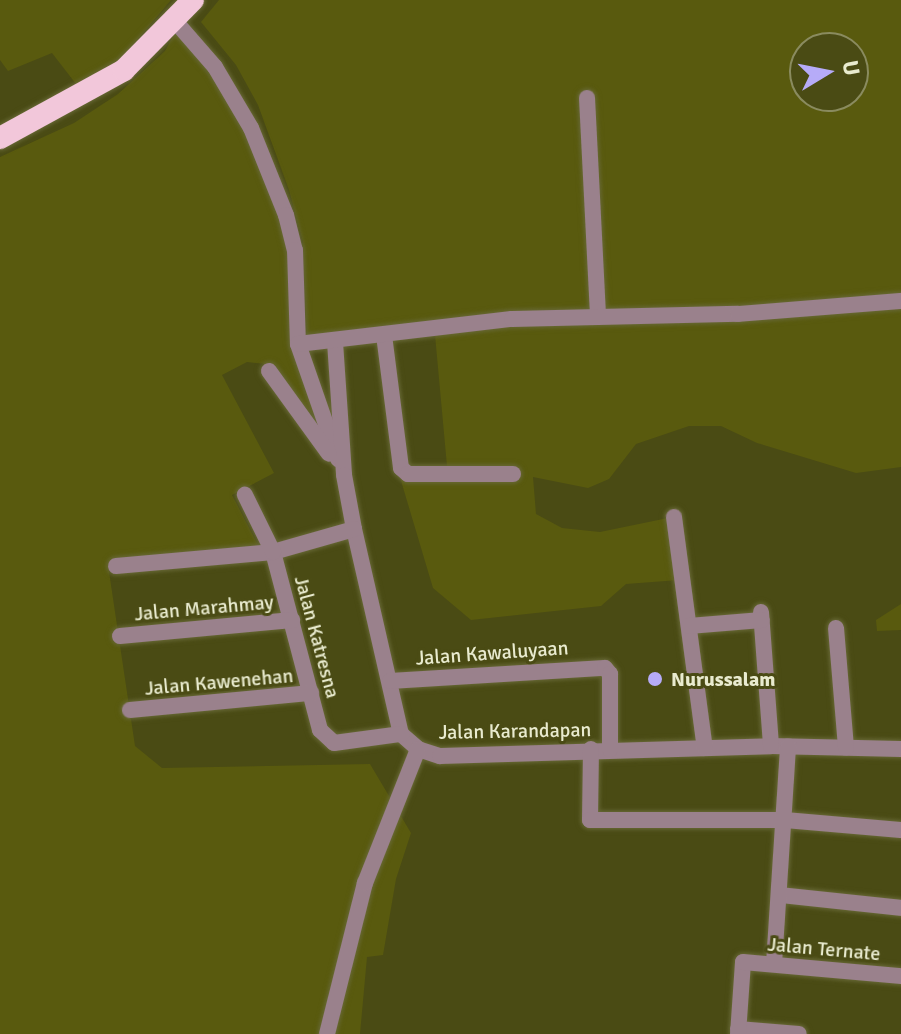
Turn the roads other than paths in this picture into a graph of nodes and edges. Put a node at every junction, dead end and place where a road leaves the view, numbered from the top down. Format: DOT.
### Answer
graph roads {
  1 [pos="193,0"];
  2 [pos="175,21"];
  3 [pos="587,98"];
  4 [pos="0,138"];
  5 [pos="901,301"];
  6 [pos="598,317"];
  7 [pos="384,335"];
  8 [pos="335,342"];
  9 [pos="298,344"];
  10 [pos="269,371"];
  11 [pos="513,474"];
  12 [pos="344,475"];
  13 [pos="245,495"];
  14 [pos="674,517"];
  15 [pos="354,529"];
  16 [pos="273,552"];
  17 [pos="116,566"];
  18 [pos="292,620"];
  19 [pos="689,626"];
  20 [pos="836,628"];
  21 [pos="120,636"];
  22 [pos="390,681"];
  23 [pos="311,693"];
  24 [pos="130,710"];
  25 [pos="401,734"];
  26 [pos="771,746"];
  27 [pos="788,746"];
  28 [pos="705,748"];
  29 [pos="846,748"];
  30 [pos="418,749"];
  31 [pos="591,749"];
  32 [pos="610,749"];
  33 [pos="901,749"];
  34 [pos="785,820"];
  35 [pos="901,830"];
  36 [pos="780,895"];
  37 [pos="901,908"];
  38 [pos="774,964"];
  39 [pos="901,976"];
  40 [pos="738,1031"];
  41 [pos="327,1034"];
  42 [pos="799,1034"];
  1 -- 2 [label="highway"];
  2 -- 4 [label="highway"];
  2 -- 9 [label="street"];
  3 -- 6 [label="street"];
  5 -- 6 [label="street"];
  6 -- 7 [label="street"];
  7 -- 8 [label="street"];
  7 -- 11 [label="street"];
  8 -- 9 [label="street"];
  8 -- 12 [label="street"];
  9 -- 12 [label="street"];
  10 -- 12 [label="street"];
  12 -- 15 [label="street"];
  13 -- 16 [label="street, Jalan Katresna"];
  14 -- 19 [label="street"];
  15 -- 16 [label="street"];
  15 -- 22 [label="street"];
  16 -- 17 [label="street"];
  16 -- 18 [label="street, Jalan Katresna"];
  18 -- 21 [label="street, Jalan Marahmay"];
  18 -- 23 [label="street, Jalan Katresna"];
  19 -- 26 [label="street"];
  19 -- 28 [label="street"];
  20 -- 29 [label="street"];
  22 -- 25 [label="street"];
  22 -- 32 [label="street, Jalan Kawaluyaan"];
  23 -- 24 [label="street, Jalan Kawenehan"];
  23 -- 25 [label="street, Jalan Katresna"];
  25 -- 30 [label="street, Jalan Karandapan"];
  26 -- 27 [label="street, Jalan Karandapan"];
  26 -- 28 [label="street, Jalan Karandapan"];
  27 -- 29 [label="street, Jalan Karandapan"];
  27 -- 34 [label="street"];
  28 -- 32 [label="street, Jalan Karandapan"];
  29 -- 33 [label="street, Jalan Karandapan"];
  30 -- 31 [label="street, Jalan Karandapan"];
  30 -- 41 [label="street"];
  31 -- 32 [label="street, Jalan Karandapan"];
  31 -- 34 [label="street"];
  34 -- 35 [label="street"];
  34 -- 36 [label="street"];
  36 -- 37 [label="street"];
  36 -- 38 [label="street"];
  38 -- 39 [label="street, Jalan Ternate"];
  38 -- 40 [label="street, Jalan Ternate"];
  40 -- 42 [label="street"];
}
